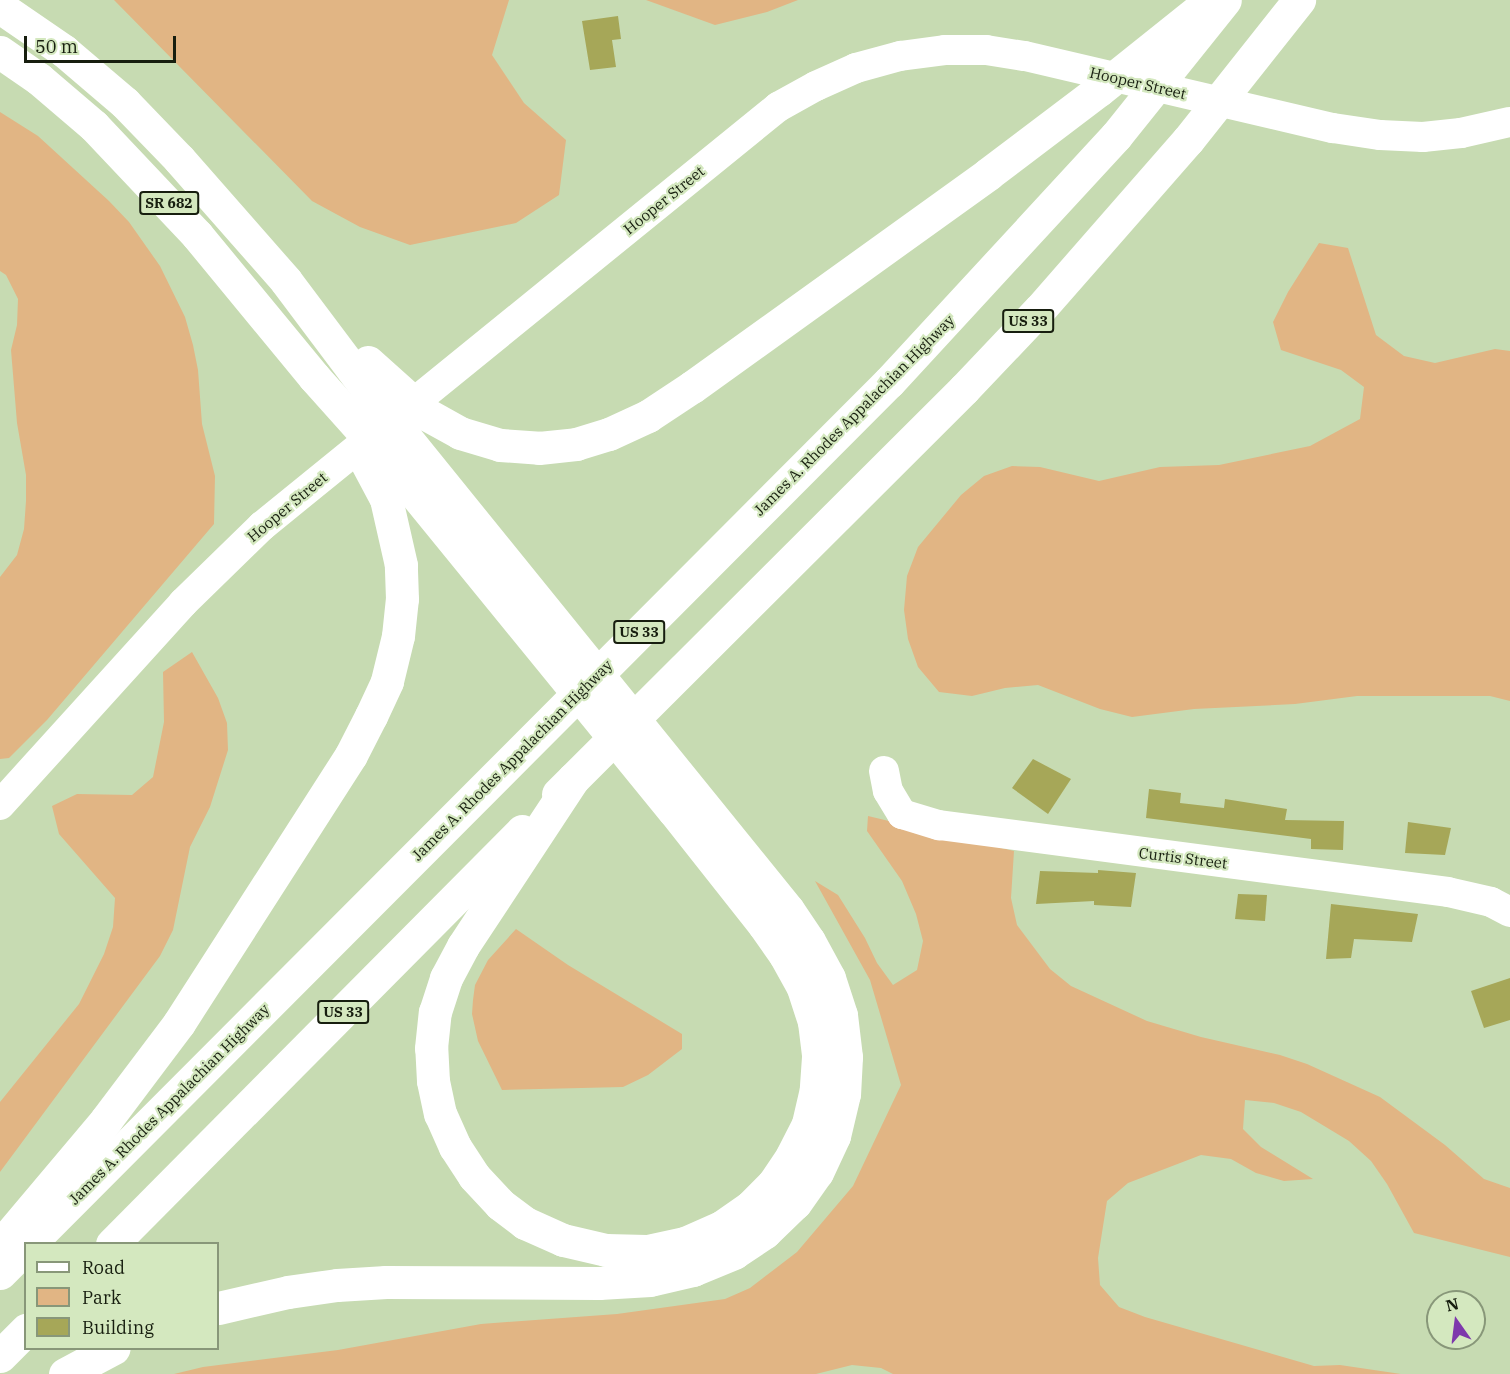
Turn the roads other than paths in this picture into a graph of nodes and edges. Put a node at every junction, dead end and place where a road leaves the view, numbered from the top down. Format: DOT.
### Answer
graph roads {
  1 [pos="1210,0"];
  2 [pos="1225,0"];
  3 [pos="1299,0"];
  4 [pos="0,7"];
  5 [pos="0,52"];
  6 [pos="1510,122"];
  7 [pos="286,281"];
  8 [pos="314,377"];
  9 [pos="542,629"];
  10 [pos="884,771"];
  11 [pos="573,779"];
  12 [pos="684,802"];
  13 [pos="0,806"];
  14 [pos="1510,912"];
  15 [pos="31,1242"];
  16 [pos="114,1242"];
  17 [pos="0,1246"];
  18 [pos="24,1249"];
  19 [pos="0,1273"];
  20 [pos="219,1308"];
  21 [pos="24,1332"];
  22 [pos="110,1350"];
  23 [pos="0,1356"];
  24 [pos="64,1374"];
  1 -- 7 [label="highway"];
  2 -- 15 [label="highway, James A. Rhodes Appalachian Highway / US 33"];
  3 -- 11 [label="highway, US 33"];
  4 -- 7 [label="highway, SR 682"];
  5 -- 8 [label="highway, SR 682"];
  6 -- 13 [label="street, Hooper Street"];
  7 -- 9 [label="highway"];
  8 -- 9 [label="highway"];
  8 -- 17 [label="highway"];
  9 -- 12 [label="highway"];
  10 -- 14 [label="street, Curtis Street"];
  11 -- 12 [label="highway"];
  11 -- 16 [label="highway, US 33"];
  12 -- 20 [label="highway"];
  18 -- 19 [label="highway"];
  21 -- 23 [label="highway"];
  22 -- 24 [label="highway"];
}
